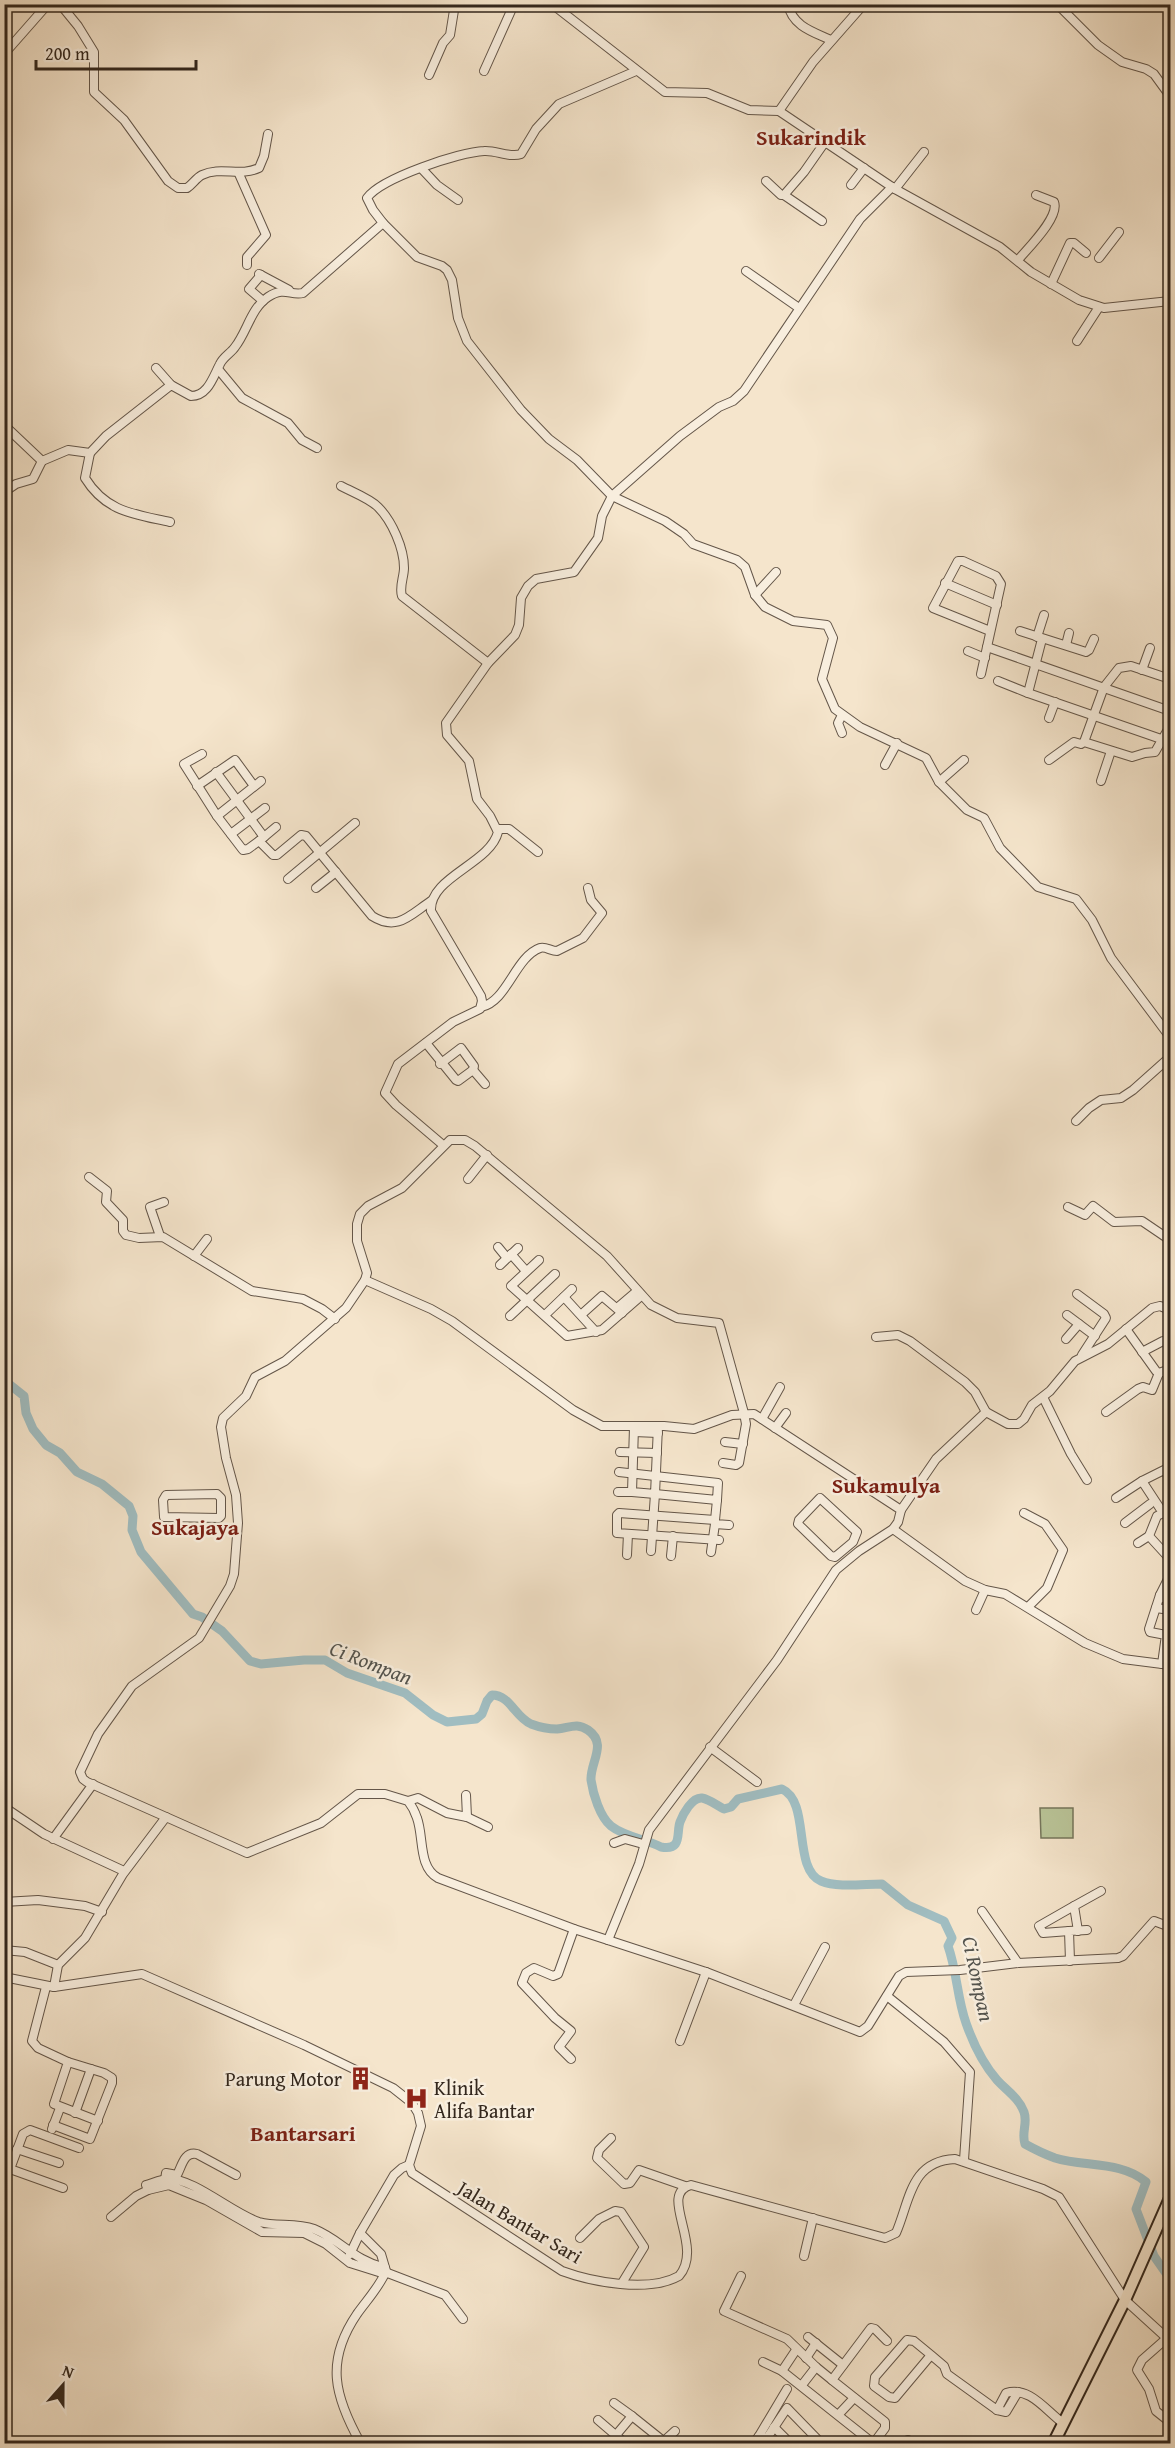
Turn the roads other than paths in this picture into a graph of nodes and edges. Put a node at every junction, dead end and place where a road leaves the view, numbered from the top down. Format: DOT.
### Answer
graph roads {
  1 [pos="60,4"];
  2 [pos="455,4"];
  3 [pos="514,4"];
  4 [pos="552,4"];
  5 [pos="788,4"];
  6 [pos="1057,4"];
  7 [pos="46,5"];
  8 [pos="861,6"];
  9 [pos="831,40"];
  10 [pos="4,54"];
  11 [pos="484,71"];
  12 [pos="636,72"];
  13 [pos="429,75"];
  14 [pos="1170,96"];
  15 [pos="779,111"];
  16 [pos="268,134"];
  17 [pos="825,142"];
  18 [pos="924,152"];
  19 [pos="864,168"];
  20 [pos="422,169"];
  21 [pos="239,174"];
  22 [pos="766,181"];
  23 [pos="851,185"];
  24 [pos="893,188"];
  25 [pos="784,195"];
  26 [pos="1036,195"];
  27 [pos="458,200"];
  28 [pos="822,221"];
  29 [pos="383,223"];
  30 [pos="1119,232"];
  31 [pos="1086,253"];
  32 [pos="1100,258"];
  33 [pos="1018,260"];
  34 [pos="247,265"];
  35 [pos="746,272"];
  36 [pos="1051,284"];
  37 [pos="289,290"];
  38 [pos="263,301"];
  39 [pos="1170,301"];
  40 [pos="1099,307"];
  41 [pos="799,308"];
  42 [pos="1077,341"];
  43 [pos="156,368"];
  44 [pos="218,369"];
  45 [pos="167,388"];
  46 [pos="4,425"];
  47 [pos="317,448"];
  48 [pos="90,453"];
  49 [pos="42,461"];
  50 [pos="341,486"];
  51 [pos="4,492"];
  52 [pos="612,496"];
  53 [pos="170,522"];
  54 [pos="776,572"];
  55 [pos="945,584"];
  56 [pos="755,595"];
  57 [pos="997,604"];
  58 [pos="1044,615"];
  59 [pos="1020,630"];
  60 [pos="990,631"];
  61 [pos="1069,633"];
  62 [pos="1039,638"];
  63 [pos="1094,639"];
  64 [pos="1065,645"];
  65 [pos="987,647"];
  66 [pos="1150,648"];
  67 [pos="968,651"];
  68 [pos="985,658"];
  69 [pos="488,663"];
  70 [pos="1034,665"];
  71 [pos="1142,669"];
  72 [pos="981,674"];
  73 [pos="1170,679"];
  74 [pos="999,681"];
  75 [pos="1104,687"];
  76 [pos="1028,693"];
  77 [pos="1055,702"];
  78 [pos="1170,711"];
  79 [pos="842,716"];
  80 [pos="1094,716"];
  81 [pos="1049,718"];
  82 [pos="1170,726"];
  83 [pos="842,733"];
  84 [pos="1084,742"];
  85 [pos="1167,742"];
  86 [pos="897,744"];
  87 [pos="1111,751"];
  88 [pos="202,754"];
  89 [pos="964,760"];
  90 [pos="1049,760"];
  91 [pos="885,765"];
  92 [pos="215,773"];
  93 [pos="1101,781"];
  94 [pos="939,782"];
  95 [pos="197,786"];
  96 [pos="234,802"];
  97 [pos="265,808"];
  98 [pos="217,816"];
  99 [pos="250,818"];
  100 [pos="355,823"];
  101 [pos="276,827"];
  102 [pos="497,829"];
  103 [pos="231,834"];
  104 [pos="261,839"];
  105 [pos="538,852"];
  106 [pos="320,853"];
  107 [pos="336,872"];
  108 [pos="288,879"];
  109 [pos="316,888"];
  110 [pos="588,888"];
  111 [pos="431,901"];
  112 [pos="481,1007"];
  113 [pos="1170,1037"];
  114 [pos="426,1043"];
  115 [pos="1170,1057"];
  116 [pos="440,1064"];
  117 [pos="473,1070"];
  118 [pos="485,1084"];
  119 [pos="1076,1121"];
  120 [pos="443,1145"];
  121 [pos="487,1155"];
  122 [pos="89,1177"];
  123 [pos="468,1179"];
  124 [pos="164,1202"];
  125 [pos="1068,1208"];
  126 [pos="160,1236"];
  127 [pos="207,1239"];
  128 [pos="1170,1240"];
  129 [pos="498,1247"];
  130 [pos="512,1254"];
  131 [pos="194,1256"];
  132 [pos="539,1260"];
  133 [pos="500,1265"];
  134 [pos="526,1271"];
  135 [pos="555,1274"];
  136 [pos="366,1280"];
  137 [pos="572,1289"];
  138 [pos="639,1293"];
  139 [pos="1077,1294"];
  140 [pos="564,1297"];
  141 [pos="527,1302"];
  142 [pos="1170,1310"];
  143 [pos="619,1311"];
  144 [pos="582,1314"];
  145 [pos="545,1315"];
  146 [pos="1067,1315"];
  147 [pos="510,1316"];
  148 [pos="335,1319"];
  149 [pos="1078,1324"];
  150 [pos="1126,1329"];
  151 [pos="596,1332"];
  152 [pos="1095,1336"];
  153 [pos="876,1337"];
  154 [pos="1066,1339"];
  155 [pos="1163,1341"];
  156 [pos="1142,1352"];
  157 [pos="1081,1356"];
  158 [pos="1170,1369"];
  159 [pos="1159,1373"];
  160 [pos="780,1387"];
  161 [pos="1043,1397"];
  162 [pos="986,1412"];
  163 [pos="1106,1412"];
  164 [pos="744,1413"];
  165 [pos="786,1413"];
  166 [pos="762,1419"];
  167 [pos="775,1428"];
  168 [pos="634,1430"];
  169 [pos="658,1430"];
  170 [pos="725,1442"];
  171 [pos="743,1444"];
  172 [pos="620,1452"];
  173 [pos="632,1452"];
  174 [pos="657,1454"];
  175 [pos="723,1463"];
  176 [pos="1168,1469"];
  177 [pos="619,1472"];
  178 [pos="632,1473"];
  179 [pos="656,1475"];
  180 [pos="1170,1479"];
  181 [pos="1087,1480"];
  182 [pos="1142,1481"];
  183 [pos="618,1492"];
  184 [pos="632,1492"];
  185 [pos="655,1494"];
  186 [pos="1116,1498"];
  187 [pos="717,1500"];
  188 [pos="1153,1502"];
  189 [pos="221,1507"];
  190 [pos="237,1507"];
  191 [pos="901,1510"];
  192 [pos="1024,1513"];
  193 [pos="1163,1514"];
  194 [pos="653,1515"];
  195 [pos="715,1522"];
  196 [pos="1125,1523"];
  197 [pos="729,1525"];
  198 [pos="893,1529"];
  199 [pos="628,1534"];
  200 [pos="652,1535"];
  201 [pos="673,1536"];
  202 [pos="1149,1536"];
  203 [pos="716,1540"];
  204 [pos="853,1542"];
  205 [pos="1138,1543"];
  206 [pos="651,1551"];
  207 [pos="859,1551"];
  208 [pos="711,1552"];
  209 [pos="627,1555"];
  210 [pos="671,1556"];
  211 [pos="1170,1559"];
  212 [pos="1170,1575"];
  213 [pos="985,1590"];
  214 [pos="1160,1595"];
  215 [pos="1170,1604"];
  216 [pos="1028,1607"];
  217 [pos="1156,1608"];
  218 [pos="976,1610"];
  219 [pos="1170,1610"];
  220 [pos="1168,1636"];
  221 [pos="1166,1665"];
  222 [pos="710,1746"];
  223 [pos="757,1782"];
  224 [pos="93,1784"];
  225 [pos="466,1795"];
  226 [pos="408,1801"];
  227 [pos="4,1807"];
  228 [pos="166,1817"];
  229 [pos="467,1817"];
  230 [pos="488,1827"];
  231 [pos="53,1839"];
  232 [pos="644,1841"];
  233 [pos="614,1843"];
  234 [pos="124,1871"];
  235 [pos="1101,1891"];
  236 [pos="4,1902"];
  237 [pos="1074,1906"];
  238 [pos="982,1911"];
  239 [pos="102,1912"];
  240 [pos="1050,1918"];
  241 [pos="1170,1927"];
  242 [pos="574,1929"];
  243 [pos="1087,1930"];
  244 [pos="1073,1931"];
  245 [pos="1054,1932"];
  246 [pos="608,1940"];
  247 [pos="825,1947"];
  248 [pos="4,1950"];
  249 [pos="1070,1961"];
  250 [pos="1018,1963"];
  251 [pos="58,1965"];
  252 [pos="706,1972"];
  253 [pos="4,1977"];
  254 [pos="50,1987"];
  255 [pos="887,1996"];
  256 [pos="794,2005"];
  257 [pos="681,2040"];
  258 [pos="571,2059"];
  259 [pos="68,2062"];
  260 [pos="90,2068"];
  261 [pos="60,2108"];
  262 [pos="75,2113"];
  263 [pos="98,2121"];
  264 [pos="53,2126"];
  265 [pos="50,2137"];
  266 [pos="611,2138"];
  267 [pos="79,2148"];
  268 [pos="17,2149"];
  269 [pos="964,2160"];
  270 [pos="59,2163"];
  271 [pos="409,2165"];
  272 [pos="236,2175"];
  273 [pos="165,2180"];
  274 [pos="685,2186"];
  275 [pos="147,2187"];
  276 [pos="63,2188"];
  277 [pos="1170,2198"];
  278 [pos="215,2204"];
  279 [pos="113,2213"];
  280 [pos="813,2218"];
  281 [pos="360,2234"];
  282 [pos="580,2238"];
  283 [pos="349,2256"];
  284 [pos="804,2256"];
  285 [pos="385,2271"];
  286 [pos="741,2276"];
  287 [pos="622,2283"];
  288 [pos="1125,2300"];
  289 [pos="463,2319"];
  290 [pos="808,2337"];
  291 [pos="1168,2339"];
  292 [pos="887,2341"];
  293 [pos="816,2343"];
  294 [pos="796,2350"];
  295 [pos="931,2355"];
  296 [pos="806,2358"];
  297 [pos="763,2362"];
  298 [pos="843,2365"];
  299 [pos="816,2367"];
  300 [pos="782,2371"];
  301 [pos="832,2380"];
  302 [pos="802,2385"];
  303 [pos="787,2389"];
  304 [pos="854,2398"];
  305 [pos="614,2403"];
  306 [pos="839,2414"];
  307 [pos="632,2416"];
  308 [pos="1166,2419"];
  309 [pos="598,2420"];
  310 [pos="1063,2423"];
  311 [pos="774,2427"];
  312 [pos="675,2431"];
  313 [pos="616,2435"];
  314 [pos="759,2436"];
  315 [pos="666,2442"];
  316 [pos="873,2443"];
  317 [pos="362,2444"];
  318 [pos="626,2444"];
  319 [pos="696,2444"];
  320 [pos="701,2444"];
  321 [pos="753,2444"];
  322 [pos="791,2444"];
  323 [pos="822,2444"];
  324 [pos="902,2444"];
  325 [pos="913,2444"];
  326 [pos="1053,2444"];
  1 -- 21 [label="street"];
  2 -- 13 [label="street"];
  3 -- 11 [label="street"];
  4 -- 12 [label="street"];
  5 -- 9 [label="street"];
  6 -- 14 [label="street"];
  7 -- 10 [label="street"];
  8 -- 9 [label="street"];
  9 -- 15 [label="street"];
  12 -- 15 [label="street"];
  12 -- 20 [label="street"];
  15 -- 17 [label="street"];
  16 -- 21 [label="street"];
  17 -- 19 [label="street"];
  17 -- 25 [label="street"];
  18 -- 24 [label="street"];
  19 -- 23 [label="street"];
  19 -- 24 [label="street"];
  20 -- 27 [label="street"];
  20 -- 29 [label="street"];
  21 -- 34 [label="street"];
  22 -- 25 [label="street"];
  24 -- 33 [label="street"];
  24 -- 41 [label="street"];
  25 -- 28 [label="street"];
  26 -- 33 [label="street"];
  29 -- 37 [label="street"];
  29 -- 52 [label="street"];
  30 -- 32 [label="street"];
  31 -- 36 [label="street"];
  33 -- 36 [label="street"];
  35 -- 41 [label="street"];
  36 -- 40 [label="street"];
  37 -- 38 [label="street"];
  37 -- 38 [label="street"];
  38 -- 44 [label="street"];
  39 -- 40 [label="street"];
  40 -- 42 [label="street"];
  41 -- 52 [label="street"];
  43 -- 45 [label="street"];
  44 -- 45 [label="street"];
  44 -- 47 [label="street"];
  45 -- 48 [label="street"];
  46 -- 49 [label="street"];
  48 -- 49 [label="street"];
  48 -- 53 [label="street"];
  49 -- 51 [label="street"];
  50 -- 69 [label="street"];
  52 -- 56 [label="street"];
  52 -- 69 [label="street"];
  54 -- 56 [label="street"];
  55 -- 57 [label="street"];
  55 -- 57 [label="street"];
  55 -- 60 [label="street"];
  56 -- 79 [label="street"];
  57 -- 60 [label="street"];
  58 -- 62 [label="street"];
  59 -- 62 [label="street"];
  60 -- 65 [label="street"];
  61 -- 64 [label="street"];
  62 -- 64 [label="street"];
  62 -- 70 [label="street"];
  63 -- 64 [label="street"];
  65 -- 68 [label="street"];
  65 -- 70 [label="street"];
  66 -- 71 [label="street"];
  67 -- 68 [label="street"];
  68 -- 72 [label="street"];
  69 -- 102 [label="street"];
  70 -- 75 [label="street"];
  70 -- 76 [label="street"];
  71 -- 73 [label="street"];
  71 -- 75 [label="street"];
  74 -- 76 [label="street"];
  75 -- 78 [label="street"];
  75 -- 80 [label="street"];
  76 -- 77 [label="street"];
  77 -- 80 [label="street"];
  77 -- 81 [label="street"];
  79 -- 83 [label="street"];
  79 -- 86 [label="street"];
  80 -- 84 [label="street"];
  80 -- 85 [label="street"];
  82 -- 85 [label="street"];
  84 -- 87 [label="street"];
  84 -- 90 [label="street"];
  85 -- 87 [label="street"];
  86 -- 91 [label="street"];
  86 -- 94 [label="street"];
  87 -- 93 [label="street"];
  88 -- 95 [label="street"];
  89 -- 94 [label="street"];
  92 -- 95 [label="street"];
  92 -- 96 [label="street"];
  92 -- 96 [label="street"];
  94 -- 113 [label="street"];
  95 -- 98 [label="street"];
  96 -- 98 [label="street"];
  96 -- 99 [label="street"];
  97 -- 99 [label="street"];
  98 -- 103 [label="street"];
  99 -- 103 [label="street"];
  99 -- 104 [label="street"];
  100 -- 106 [label="street"];
  101 -- 104 [label="street"];
  102 -- 105 [label="street"];
  102 -- 111 [label="street"];
  103 -- 104 [label="street"];
  104 -- 106 [label="street"];
  106 -- 107 [label="street"];
  106 -- 108 [label="street"];
  107 -- 109 [label="street"];
  107 -- 111 [label="street"];
  110 -- 112 [label="street"];
  111 -- 112 [label="street"];
  112 -- 114 [label="street"];
  114 -- 116 [label="street"];
  114 -- 120 [label="street"];
  115 -- 119 [label="street"];
  116 -- 117 [label="street"];
  116 -- 117 [label="street"];
  117 -- 118 [label="street"];
  120 -- 121 [label="street"];
  120 -- 136 [label="street"];
  121 -- 123 [label="street"];
  121 -- 138 [label="street"];
  122 -- 126 [label="street"];
  124 -- 126 [label="street"];
  125 -- 128 [label="street"];
  126 -- 131 [label="street"];
  127 -- 131 [label="street"];
  129 -- 130 [label="street"];
  130 -- 133 [label="street"];
  130 -- 134 [label="street"];
  131 -- 148 [label="street"];
  132 -- 134 [label="street"];
  134 -- 141 [label="street"];
  135 -- 141 [label="street"];
  136 -- 148 [label="street"];
  136 -- 168 [label="street"];
  137 -- 140 [label="street"];
  138 -- 143 [label="street"];
  138 -- 164 [label="street"];
  139 -- 152 [label="street"];
  140 -- 144 [label="street"];
  140 -- 145 [label="street"];
  141 -- 145 [label="street"];
  141 -- 147 [label="street"];
  142 -- 150 [label="street"];
  143 -- 144 [label="street"];
  143 -- 151 [label="street"];
  144 -- 151 [label="street"];
  145 -- 151 [label="street"];
  146 -- 149 [label="street"];
  148 -- 190 [label="street"];
  149 -- 152 [label="street"];
  149 -- 154 [label="street"];
  150 -- 156 [label="street"];
  150 -- 157 [label="street"];
  152 -- 157 [label="street"];
  153 -- 162 [label="street"];
  155 -- 156 [label="street"];
  156 -- 159 [label="street"];
  157 -- 161 [label="street"];
  158 -- 159 [label="street"];
  159 -- 163 [label="street"];
  160 -- 166 [label="street"];
  161 -- 162 [label="street"];
  161 -- 181 [label="street"];
  162 -- 191 [label="street"];
  164 -- 166 [label="street"];
  164 -- 169 [label="street"];
  164 -- 171 [label="street"];
  165 -- 167 [label="street"];
  166 -- 167 [label="street"];
  167 -- 191 [label="street"];
  168 -- 169 [label="street"];
  168 -- 173 [label="street"];
  169 -- 174 [label="street"];
  170 -- 171 [label="street"];
  171 -- 175 [label="street"];
  172 -- 173 [label="street"];
  173 -- 174 [label="street"];
  173 -- 178 [label="street"];
  174 -- 179 [label="street"];
  176 -- 180 [label="street"];
  176 -- 182 [label="street"];
  177 -- 178 [label="street"];
  178 -- 179 [label="street"];
  178 -- 184 [label="street"];
  179 -- 185 [label="street"];
  179 -- 187 [label="street"];
  182 -- 186 [label="street"];
  182 -- 188 [label="street"];
  183 -- 184 [label="street"];
  184 -- 185 [label="street"];
  185 -- 187 [label="street"];
  185 -- 194 [label="street"];
  187 -- 195 [label="street"];
  188 -- 193 [label="street"];
  188 -- 196 [label="street"];
  189 -- 189 [label="street"];
  189 -- 190 [label="street"];
  190 -- 224 [label="street"];
  191 -- 198 [label="street"];
  192 -- 216 [label="street"];
  193 -- 202 [label="street"];
  194 -- 195 [label="street"];
  194 -- 199 [label="street"];
  194 -- 200 [label="street"];
  195 -- 197 [label="street"];
  195 -- 203 [label="street"];
  198 -- 207 [label="street"];
  198 -- 213 [label="street"];
  199 -- 200 [label="street"];
  199 -- 209 [label="street"];
  200 -- 201 [label="street"];
  200 -- 206 [label="street"];
  201 -- 203 [label="street"];
  201 -- 210 [label="street"];
  202 -- 205 [label="street"];
  202 -- 211 [label="street"];
  203 -- 208 [label="street"];
  204 -- 204 [label="street"];
  204 -- 207 [label="street"];
  207 -- 222 [label="street"];
  212 -- 214 [label="street"];
  213 -- 216 [label="street"];
  213 -- 218 [label="street"];
  214 -- 215 [label="street"];
  214 -- 217 [label="street"];
  216 -- 221 [label="street"];
  217 -- 219 [label="street"];
  217 -- 220 [label="street"];
  220 -- 221 [label="street"];
  222 -- 223 [label="street"];
  222 -- 232 [label="street"];
  224 -- 228 [label="street"];
  224 -- 231 [label="street"];
  225 -- 229 [label="street"];
  226 -- 228 [label="street"];
  226 -- 229 [label="street"];
  226 -- 242 [label="street"];
  227 -- 231 [label="street"];
  228 -- 234 [label="street"];
  229 -- 230 [label="street"];
  231 -- 234 [label="street"];
  232 -- 233 [label="street"];
  232 -- 246 [label="street"];
  234 -- 239 [label="street"];
  235 -- 237 [label="street"];
  236 -- 239 [label="street"];
  237 -- 240 [label="street"];
  237 -- 244 [label="street"];
  238 -- 250 [label="street"];
  239 -- 251 [label="street"];
  240 -- 245 [label="street"];
  240 -- 245 [label="street"];
  241 -- 249 [label="street"];
  242 -- 246 [label="street"];
  242 -- 258 [label="street"];
  243 -- 244 [label="street"];
  244 -- 245 [label="street"];
  244 -- 249 [label="street"];
  246 -- 252 [label="street"];
  247 -- 256 [label="street"];
  248 -- 251 [label="street"];
  249 -- 250 [label="street"];
  250 -- 255 [label="street"];
  251 -- 254 [label="street"];
  252 -- 256 [label="street"];
  252 -- 257 [label="street"];
  253 -- 254 [label="street"];
  254 -- 259 [label="street"];
  254 -- 271 [label="street"];
  255 -- 256 [label="street"];
  255 -- 269 [label="street"];
  259 -- 260 [label="street"];
  259 -- 261 [label="street"];
  260 -- 262 [label="street"];
  260 -- 263 [label="street"];
  261 -- 262 [label="street"];
  261 -- 264 [label="street"];
  262 -- 263 [label="street"];
  263 -- 264 [label="street"];
  264 -- 265 [label="street"];
  265 -- 267 [label="street"];
  265 -- 268 [label="street"];
  266 -- 274 [label="street"];
  268 -- 270 [label="street"];
  268 -- 276 [label="street"];
  269 -- 280 [label="street"];
  269 -- 288 [label="street"];
  271 -- 281 [label="street"];
  271 -- 287 [label="street, Jalan Bantar Sari"];
  272 -- 273 [label="street"];
  273 -- 275 [label="street"];
  273 -- 278 [label="street"];
  274 -- 280 [label="street"];
  274 -- 287 [label="street, Jalan Bantar Sari"];
  275 -- 278 [label="street"];
  275 -- 279 [label="street"];
  277 -- 288 [label="main road"];
  278 -- 283 [label="street"];
  280 -- 284 [label="street"];
  281 -- 283 [label="street"];
  281 -- 285 [label="street"];
  282 -- 287 [label="street"];
  283 -- 285 [label="street"];
  285 -- 289 [label="street"];
  285 -- 317 [label="street"];
  286 -- 294 [label="street"];
  288 -- 291 [label="street"];
  288 -- 310 [label="main road"];
  290 -- 293 [label="street"];
  291 -- 308 [label="street"];
  292 -- 298 [label="street"];
  293 -- 296 [label="street"];
  293 -- 298 [label="street"];
  294 -- 296 [label="street"];
  294 -- 300 [label="street"];
  295 -- 295 [label="street"];
  295 -- 310 [label="street"];
  296 -- 299 [label="street"];
  297 -- 300 [label="street"];
  298 -- 301 [label="street"];
  299 -- 301 [label="street"];
  299 -- 302 [label="street"];
  300 -- 302 [label="street"];
  301 -- 304 [label="street"];
  302 -- 306 [label="street"];
  303 -- 314 [label="street"];
  304 -- 306 [label="street"];
  304 -- 316 [label="street"];
  305 -- 307 [label="street"];
  306 -- 316 [label="street"];
  307 -- 313 [label="street"];
  307 -- 315 [label="street"];
  309 -- 313 [label="street"];
  310 -- 326 [label="main road"];
  311 -- 314 [label="street"];
  311 -- 322 [label="street"];
  311 -- 323 [label="street"];
  312 -- 315 [label="street"];
  313 -- 318 [label="street"];
  314 -- 321 [label="street"];
  319 -- 320 [label="street"];
  324 -- 325 [label="street"];
}
